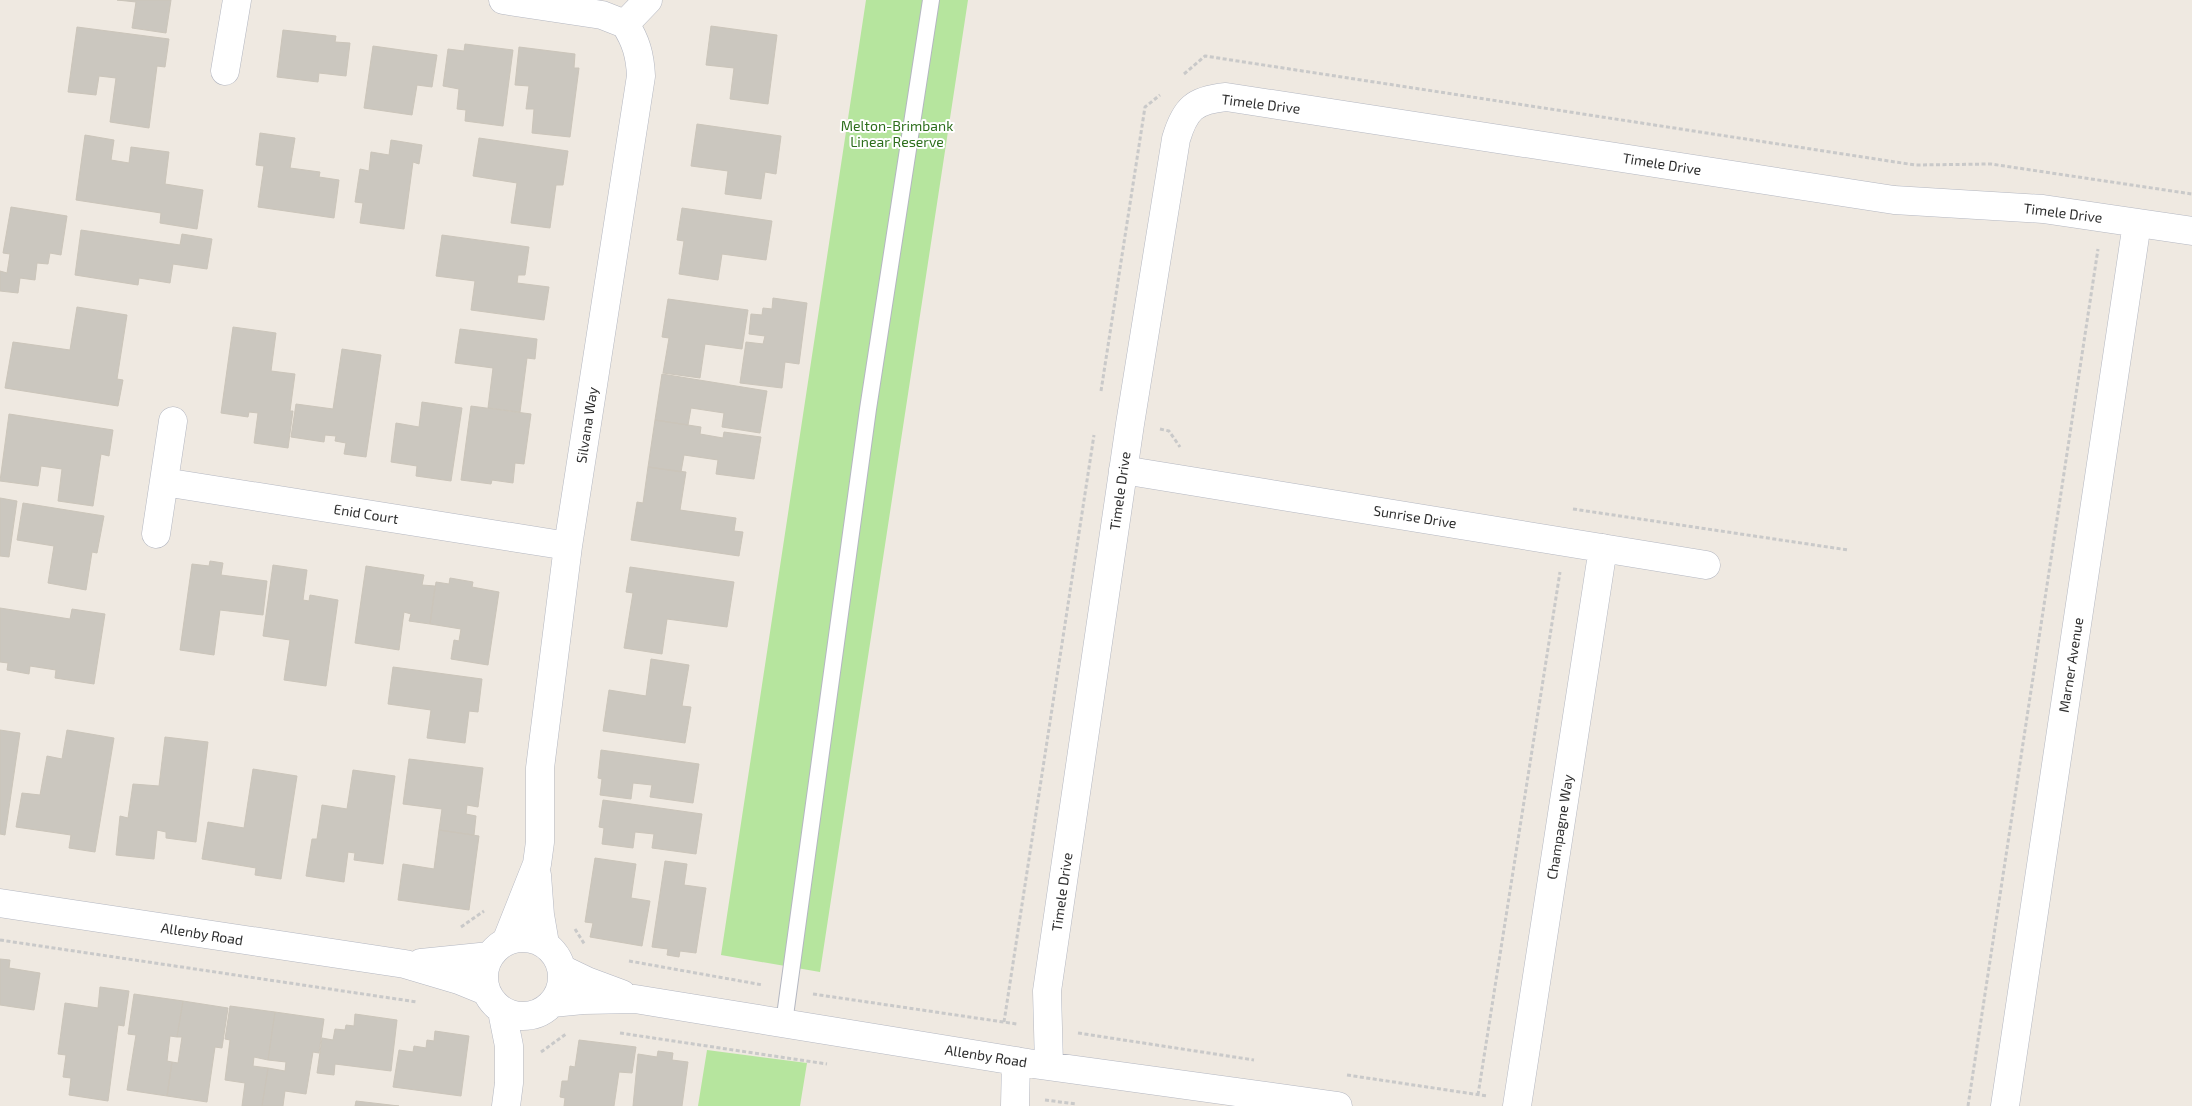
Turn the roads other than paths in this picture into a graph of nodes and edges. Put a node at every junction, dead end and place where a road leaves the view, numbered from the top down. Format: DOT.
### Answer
graph roads {
  1 [pos="236,0"];
  2 [pos="504,0"];
  3 [pos="648,0"];
  4 [pos="932,0"];
  5 [pos="625,24"];
  6 [pos="225,71"];
  7 [pos="2137,223"];
  8 [pos="2192,232"];
  9 [pos="173,420"];
  10 [pos="1123,470"];
  11 [pos="164,482"];
  12 [pos="156,534"];
  13 [pos="568,546"];
  14 [pos="1603,548"];
  15 [pos="1706,565"];
  16 [pos="0,903"];
  17 [pos="530,914"];
  18 [pos="545,944"];
  19 [pos="498,949"];
  20 [pos="405,964"];
  21 [pos="562,969"];
  22 [pos="585,991"];
  23 [pos="494,1001"];
  24 [pos="542,1010"];
  25 [pos="784,1023"];
  26 [pos="1031,1063"];
  27 [pos="507,1095"];
  28 [pos="1024,1103"];
  29 [pos="1338,1106"];
  30 [pos="1517,1106"];
  31 [pos="2005,1106"];
  1 -- 6 [label="street"];
  2 -- 5 [label="street"];
  3 -- 5 [label="street"];
  4 -- 25 [label="lane"];
  5 -- 13 [label="street, Silvana Way"];
  7 -- 8 [label="street, Timele Drive"];
  7 -- 10 [label="street, Timele Drive"];
  7 -- 31 [label="street, Marner Avenue"];
  9 -- 11 [label="street"];
  10 -- 14 [label="street, Sunrise Drive"];
  10 -- 26 [label="street, Timele Drive"];
  11 -- 12 [label="street"];
  11 -- 13 [label="street, Enid Court"];
  13 -- 17 [label="street, Silvana Way"];
  14 -- 15 [label="street, Sunrise Drive"];
  14 -- 30 [label="street, Champagne Way"];
  16 -- 20 [label="street, Allenby Road"];
  17 -- 18 [label="street, Silvana Way"];
  17 -- 19 [label="street, Silvana Way"];
  18 -- 19 [label="street"];
  18 -- 21 [label="street"];
  19 -- 20 [label="street, Allenby Road"];
  19 -- 23 [label="street"];
  20 -- 23 [label="street, Allenby Road"];
  21 -- 22 [label="street, Allenby Road"];
  21 -- 24 [label="street"];
  22 -- 24 [label="street, Allenby Road"];
  22 -- 25 [label="street, Allenby Road"];
  23 -- 24 [label="street"];
  23 -- 27 [label="street"];
  24 -- 27 [label="street"];
  25 -- 26 [label="street, Allenby Road"];
  26 -- 28 [label="street, Timele Drive"];
  26 -- 29 [label="street, Allenby Road"];
}
